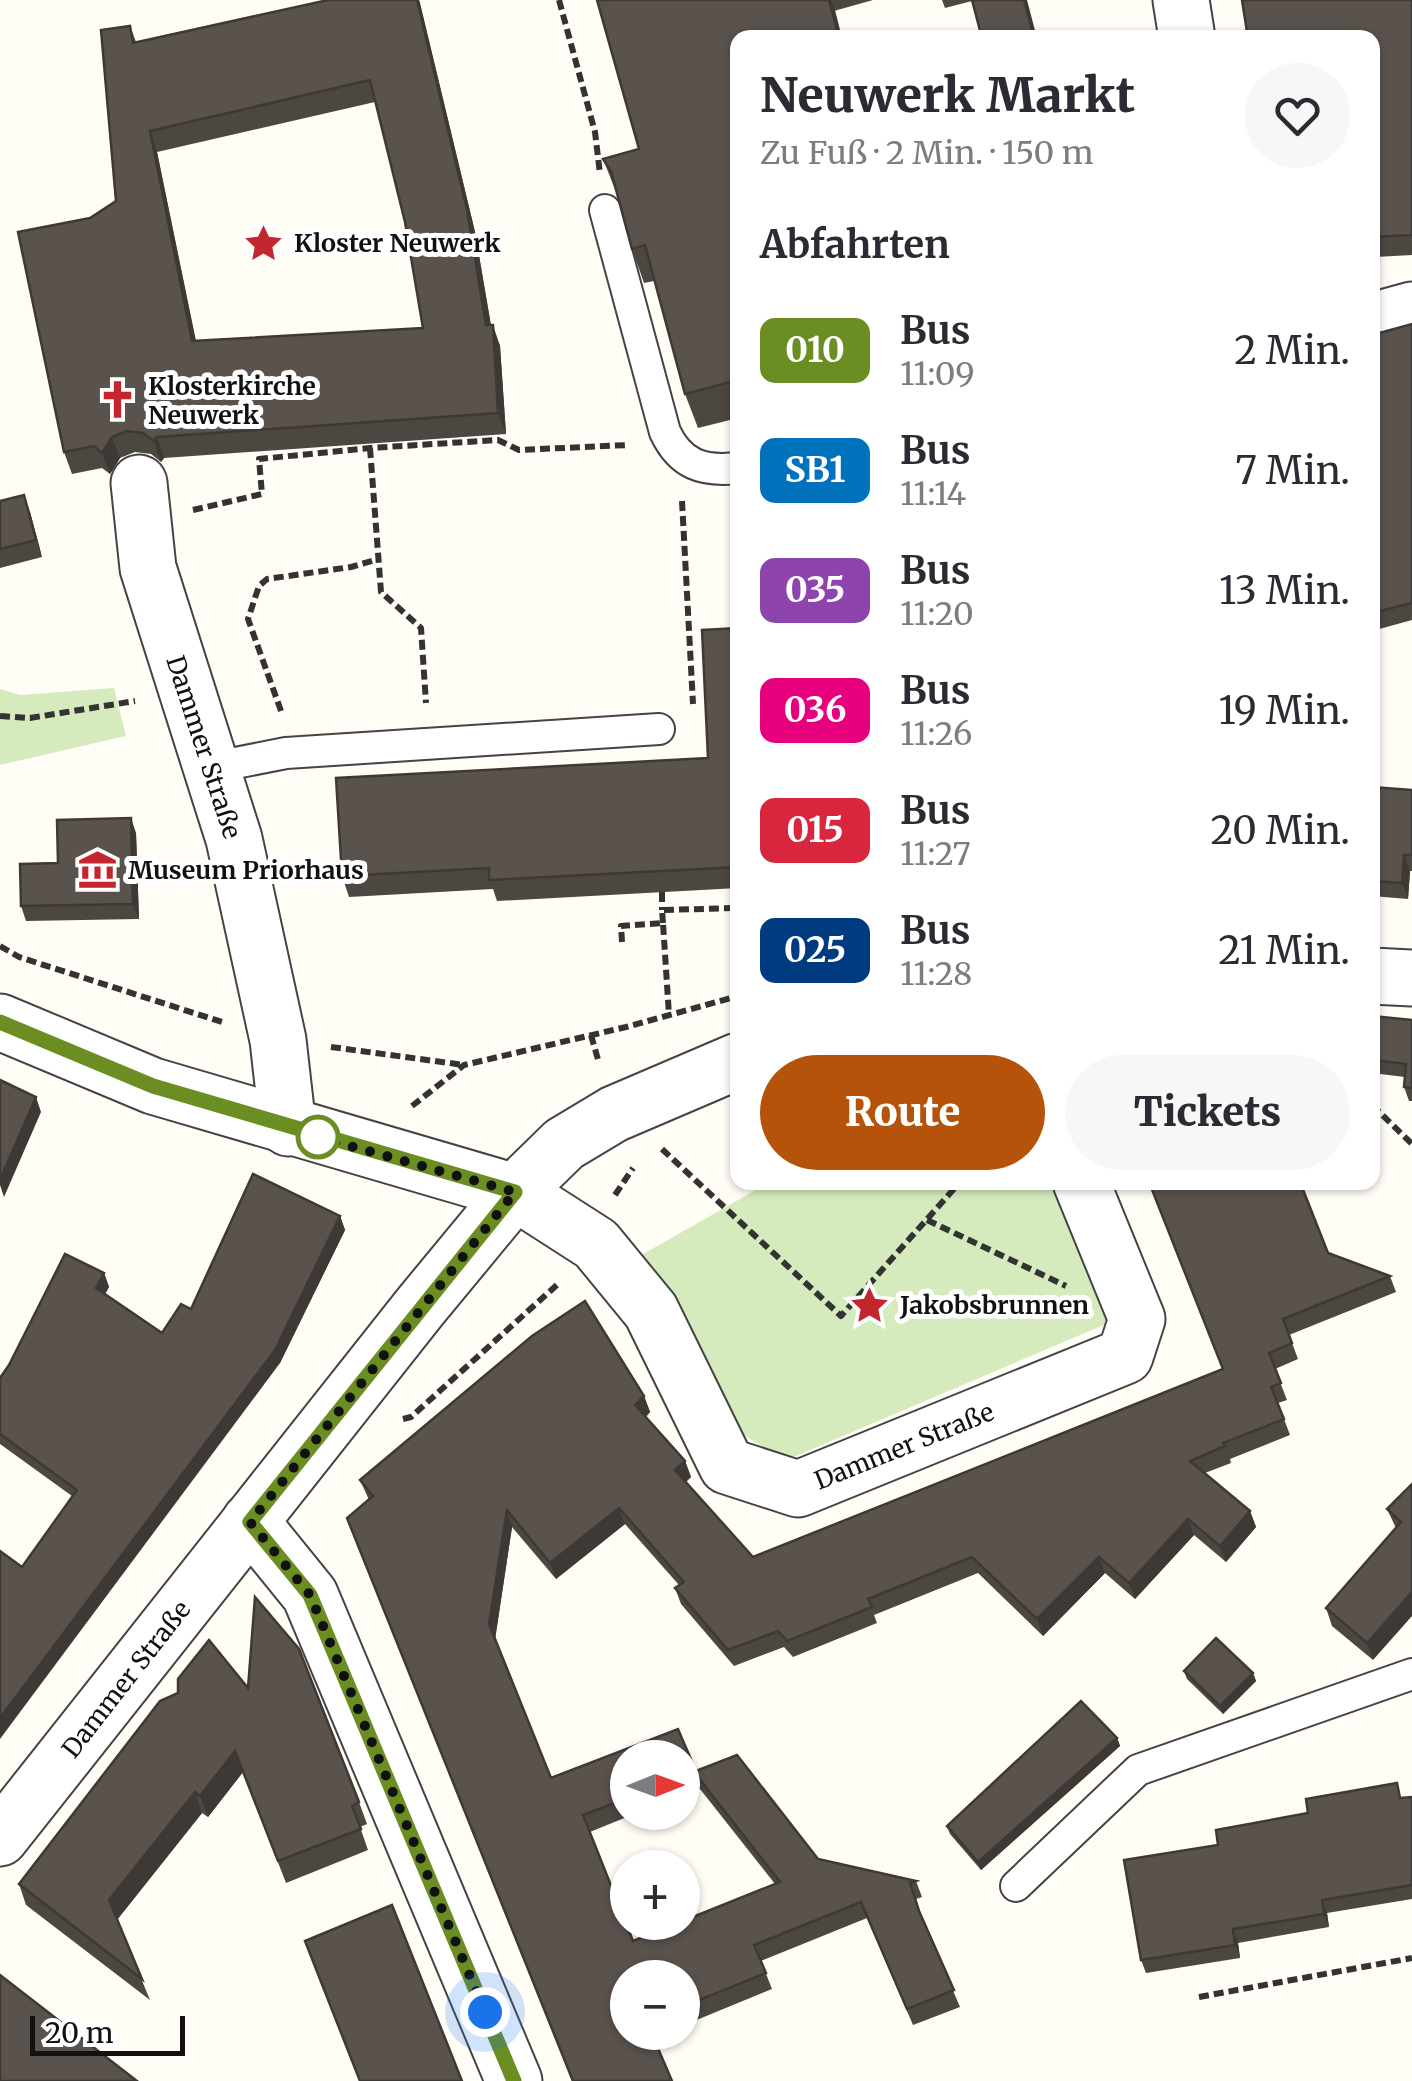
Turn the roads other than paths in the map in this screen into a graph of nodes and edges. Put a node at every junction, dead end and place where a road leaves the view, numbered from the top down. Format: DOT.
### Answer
graph roads {
  1 [pos="1182,0"];
  2 [pos="1186,30"];
  3 [pos="605,210"];
  4 [pos="1412,310"];
  5 [pos="1380,319"];
  6 [pos="730,467"];
  7 [pos="141,503"];
  8 [pos="659,729"];
  9 [pos="210,768"];
  10 [pos="1380,976"];
  11 [pos="1412,978"];
  12 [pos="0,1022"];
  13 [pos="730,1064"];
  14 [pos="288,1128"];
  15 [pos="1084,1190"];
  16 [pos="515,1192"];
  17 [pos="250,1522"];
  18 [pos="1412,1674"];
  19 [pos="0,1838"];
  20 [pos="1016,1886"];
  21 [pos="514,2081"];
  1 -- 2 [label="street"];
  3 -- 6 [label="lane"];
  4 -- 5 [label="street"];
  7 -- 9 [label="street, Dammer Straße"];
  8 -- 9 [label="lane"];
  9 -- 14 [label="street, Dammer Straße"];
  10 -- 11 [label="street"];
  12 -- 14 [label="street"];
  13 -- 16 [label="street, Dammer Straße"];
  14 -- 16 [label="street"];
  15 -- 16 [label="street, Dammer Straße"];
  16 -- 17 [label="street, Dammer Straße"];
  17 -- 19 [label="street, Dammer Straße"];
  17 -- 21 [label="street"];
  18 -- 20 [label="lane"];
}
